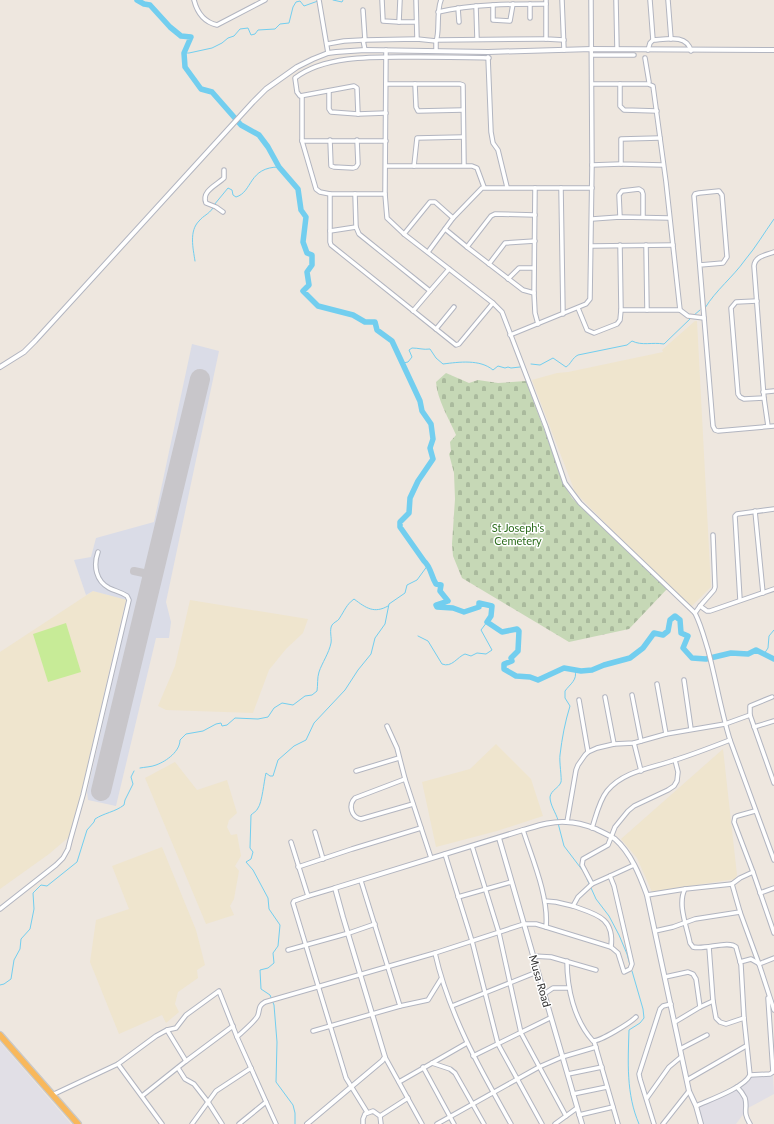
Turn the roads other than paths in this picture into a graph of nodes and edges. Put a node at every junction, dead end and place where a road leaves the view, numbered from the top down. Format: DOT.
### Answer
graph roads {
  1 [pos="194,0"];
  2 [pos="265,0"];
  3 [pos="319,0"];
  4 [pos="382,0"];
  5 [pos="400,0"];
  6 [pos="416,0"];
  7 [pos="441,0"];
  8 [pos="562,0"];
  9 [pos="591,0"];
  10 [pos="616,0"];
  11 [pos="650,0"];
  12 [pos="668,0"];
  13 [pos="546,2"];
  14 [pos="513,4"];
  15 [pos="530,4"];
  16 [pos="493,5"];
  17 [pos="476,6"];
  18 [pos="458,8"];
  19 [pos="363,10"];
  20 [pos="438,12"];
  21 [pos="530,18"];
  22 [pos="400,22"];
  23 [pos="416,22"];
  24 [pos="459,22"];
  25 [pos="417,39"];
  26 [pos="477,39"];
  27 [pos="546,39"];
  28 [pos="671,39"];
  29 [pos="364,40"];
  30 [pos="436,40"];
  31 [pos="564,40"];
  32 [pos="653,40"];
  33 [pos="327,44"];
  34 [pos="592,49"];
  35 [pos="617,49"];
  36 [pos="365,50"];
  37 [pos="386,50"];
  38 [pos="564,50"];
  39 [pos="648,50"];
  40 [pos="691,50"];
  41 [pos="774,50"];
  42 [pos="436,51"];
  43 [pos="488,52"];
  44 [pos="328,53"];
  45 [pos="592,55"];
  46 [pos="634,55"];
  47 [pos="385,57"];
  48 [pos="488,58"];
  49 [pos="645,58"];
  50 [pos="649,82"];
  51 [pos="386,84"];
  52 [pos="415,84"];
  53 [pos="592,84"];
  54 [pos="620,84"];
  55 [pos="329,90"];
  56 [pos="302,96"];
  57 [pos="463,110"];
  58 [pos="657,111"];
  59 [pos="358,114"];
  60 [pos="386,114"];
  61 [pos="463,137"];
  62 [pos="660,138"];
  63 [pos="330,140"];
  64 [pos="357,140"];
  65 [pos="302,141"];
  66 [pos="386,141"];
  67 [pos="621,164"];
  68 [pos="464,165"];
  69 [pos="592,165"];
  70 [pos="663,165"];
  71 [pos="386,166"];
  72 [pos="414,166"];
  73 [pos="224,170"];
  74 [pos="484,187"];
  75 [pos="508,187"];
  76 [pos="535,188"];
  77 [pos="561,188"];
  78 [pos="592,188"];
  79 [pos="330,194"];
  80 [pos="355,194"];
  81 [pos="385,194"];
  82 [pos="223,212"];
  83 [pos="535,215"];
  84 [pos="620,217"];
  85 [pos="643,217"];
  86 [pos="453,218"];
  87 [pos="592,218"];
  88 [pos="669,218"];
  89 [pos="356,227"];
  90 [pos="445,228"];
  91 [pos="330,230"];
  92 [pos="404,234"];
  93 [pos="535,241"];
  94 [pos="620,245"];
  95 [pos="646,245"];
  96 [pos="673,245"];
  97 [pos="591,246"];
  98 [pos="467,247"];
  99 [pos="428,252"];
  100 [pos="774,252"];
  101 [pos="489,264"];
  102 [pos="700,265"];
  103 [pos="534,268"];
  104 [pos="449,269"];
  105 [pos="508,279"];
  106 [pos="430,291"];
  107 [pos="534,293"];
  108 [pos="757,301"];
  109 [pos="493,303"];
  110 [pos="454,307"];
  111 [pos="578,308"];
  112 [pos="621,310"];
  113 [pos="647,310"];
  114 [pos="680,310"];
  115 [pos="413,312"];
  116 [pos="563,314"];
  117 [pos="704,318"];
  118 [pos="538,324"];
  119 [pos="436,329"];
  120 [pos="510,336"];
  121 [pos="0,367"];
  122 [pos="774,391"];
  123 [pos="763,392"];
  124 [pos="764,398"];
  125 [pos="768,426"];
  126 [pos="774,426"];
  127 [pos="774,509"];
  128 [pos="755,511"];
  129 [pos="713,535"];
  130 [pos="98,552"];
  131 [pos="774,589"];
  132 [pos="763,593"];
  133 [pos="740,600"];
  134 [pos="700,606"];
  135 [pos="695,613"];
  136 [pos="684,680"];
  137 [pos="657,684"];
  138 [pos="632,695"];
  139 [pos="605,697"];
  140 [pos="772,697"];
  141 [pos="579,700"];
  142 [pos="750,715"];
  143 [pos="774,720"];
  144 [pos="725,724"];
  145 [pos="387,726"];
  146 [pos="754,727"];
  147 [pos="692,730"];
  148 [pos="666,734"];
  149 [pos="730,740"];
  150 [pos="641,741"];
  151 [pos="634,743"];
  152 [pos="614,744"];
  153 [pos="588,752"];
  154 [pos="399,758"];
  155 [pos="675,760"];
  156 [pos="356,771"];
  157 [pos="641,771"];
  158 [pos="405,779"];
  159 [pos="774,783"];
  160 [pos="413,804"];
  161 [pos="755,811"];
  162 [pos="567,822"];
  163 [pos="421,828"];
  164 [pos="592,828"];
  165 [pos="523,830"];
  166 [pos="315,832"];
  167 [pos="611,837"];
  168 [pos="499,838"];
  169 [pos="291,842"];
  170 [pos="472,846"];
  171 [pos="445,854"];
  172 [pos="431,858"];
  173 [pos="323,859"];
  174 [pos="774,860"];
  175 [pos="634,865"];
  176 [pos="298,867"];
  177 [pos="753,872"];
  178 [pos="610,876"];
  179 [pos="361,881"];
  180 [pos="511,882"];
  181 [pos="732,884"];
  182 [pos="590,886"];
  183 [pos="335,888"];
  184 [pos="774,888"];
  185 [pos="485,889"];
  186 [pos="685,889"];
  187 [pos="760,893"];
  188 [pos="647,895"];
  189 [pos="308,896"];
  190 [pos="458,897"];
  191 [pos="545,901"];
  192 [pos="573,906"];
  193 [pos="0,909"];
  194 [pos="740,912"];
  195 [pos="685,922"];
  196 [pos="376,924"];
  197 [pos="524,924"];
  198 [pos="546,927"];
  199 [pos="655,931"];
  200 [pos="348,933"];
  201 [pos="499,933"];
  202 [pos="774,933"];
  203 [pos="472,941"];
  204 [pos="306,945"];
  205 [pos="611,947"];
  206 [pos="709,947"];
  207 [pos="288,950"];
  208 [pos="435,953"];
  209 [pos="533,956"];
  210 [pos="774,958"];
  211 [pos="567,961"];
  212 [pos="740,962"];
  213 [pos="759,964"];
  214 [pos="388,966"];
  215 [pos="596,970"];
  216 [pos="537,972"];
  217 [pos="361,975"];
  218 [pos="665,978"];
  219 [pos="441,979"];
  220 [pos="509,983"];
  221 [pos="318,987"];
  222 [pos="569,988"];
  223 [pos="485,993"];
  224 [pos="768,993"];
  225 [pos="544,994"];
  226 [pos="713,1002"];
  227 [pos="671,1004"];
  228 [pos="400,1006"];
  229 [pos="452,1006"];
  230 [pos="700,1007"];
  231 [pos="774,1010"];
  232 [pos="373,1014"];
  233 [pos="636,1016"];
  234 [pos="550,1018"];
  235 [pos="744,1018"];
  236 [pos="675,1022"];
  237 [pos="233,1026"];
  238 [pos="330,1027"];
  239 [pos="167,1030"];
  240 [pos="313,1032"];
  241 [pos="520,1033"];
  242 [pos="0,1035"];
  243 [pos="707,1035"];
  244 [pos="238,1037"];
  245 [pos="772,1037"];
  246 [pos="594,1041"];
  247 [pos="467,1043"];
  248 [pos="498,1044"];
  249 [pos="746,1046"];
  250 [pos="596,1047"];
  251 [pos="680,1050"];
  252 [pos="473,1056"];
  253 [pos="385,1057"];
  254 [pos="562,1057"];
  255 [pos="681,1057"];
  256 [pos="186,1061"];
  257 [pos="432,1062"];
  258 [pos="118,1064"];
  259 [pos="423,1067"];
  260 [pos="538,1067"];
  261 [pos="602,1067"];
  262 [pos="178,1068"];
  263 [pos="251,1068"];
  264 [pos="568,1074"];
  265 [pos="750,1075"];
  266 [pos="518,1079"];
  267 [pos="687,1080"];
  268 [pos="399,1082"];
  269 [pos="351,1087"];
  270 [pos="607,1087"];
  271 [pos="737,1087"];
  272 [pos="689,1091"];
  273 [pos="494,1093"];
  274 [pos="573,1094"];
  275 [pos="52,1095"];
  276 [pos="142,1096"];
  277 [pos="408,1098"];
  278 [pos="647,1098"];
  279 [pos="208,1102"];
  280 [pos="266,1102"];
  281 [pos="472,1104"];
  282 [pos="696,1106"];
  283 [pos="613,1107"];
  284 [pos="577,1108"];
  285 [pos="367,1112"];
  286 [pos="579,1115"];
  287 [pos="380,1116"];
  288 [pos="566,1116"];
  289 [pos="450,1117"];
  290 [pos="77,1124"];
  291 [pos="162,1124"];
  292 [pos="192,1124"];
  293 [pos="222,1124"];
  294 [pos="239,1124"];
  295 [pos="276,1124"];
  296 [pos="307,1124"];
  297 [pos="363,1124"];
  298 [pos="381,1124"];
  299 [pos="422,1124"];
  300 [pos="437,1124"];
  301 [pos="454,1124"];
  302 [pos="484,1124"];
  303 [pos="511,1124"];
  304 [pos="542,1124"];
  305 [pos="555,1124"];
  306 [pos="582,1124"];
  307 [pos="618,1124"];
  308 [pos="654,1124"];
  309 [pos="663,1124"];
  310 [pos="701,1124"];
  311 [pos="750,1124"];
  1 -- 2 [label="street"];
  3 -- 33 [label="street"];
  4 -- 22 [label="street"];
  5 -- 22 [label="street"];
  6 -- 23 [label="street"];
  7 -- 20 [label="street"];
  8 -- 31 [label="street"];
  9 -- 34 [label="street"];
  10 -- 35 [label="street"];
  11 -- 32 [label="street"];
  12 -- 28 [label="street"];
  13 -- 15 [label="street"];
  13 -- 27 [label="street"];
  14 -- 15 [label="street"];
  14 -- 16 [label="street"];
  14 -- 16 [label="street"];
  15 -- 21 [label="street"];
  16 -- 17 [label="street"];
  17 -- 18 [label="street"];
  17 -- 26 [label="street"];
  18 -- 20 [label="street"];
  18 -- 24 [label="street"];
  19 -- 29 [label="street"];
  20 -- 30 [label="street"];
  22 -- 23 [label="street"];
  23 -- 25 [label="street"];
  25 -- 29 [label="street"];
  25 -- 30 [label="street"];
  26 -- 27 [label="street"];
  26 -- 30 [label="street"];
  27 -- 31 [label="street"];
  28 -- 32 [label="street"];
  28 -- 40 [label="street"];
  29 -- 33 [label="street"];
  29 -- 36 [label="street"];
  30 -- 42 [label="street"];
  31 -- 38 [label="street"];
  32 -- 39 [label="street"];
  33 -- 44 [label="street"];
  34 -- 35 [label="street"];
  34 -- 38 [label="street"];
  34 -- 45 [label="street"];
  35 -- 39 [label="street"];
  36 -- 37 [label="street"];
  36 -- 44 [label="street"];
  37 -- 42 [label="street"];
  37 -- 47 [label="street"];
  38 -- 43 [label="street"];
  39 -- 40 [label="street"];
  40 -- 41 [label="street"];
  42 -- 43 [label="street"];
  43 -- 48 [label="street"];
  44 -- 121 [label="street"];
  45 -- 46 [label="street"];
  45 -- 53 [label="street"];
  47 -- 48 [label="street"];
  47 -- 51 [label="street"];
  47 -- 56 [label="street"];
  48 -- 75 [label="street"];
  49 -- 50 [label="street"];
  51 -- 52 [label="street"];
  51 -- 60 [label="street"];
  52 -- 57 [label="street"];
  52 -- 57 [label="street"];
  53 -- 54 [label="street"];
  53 -- 69 [label="street"];
  54 -- 58 [label="street"];
  54 -- 58 [label="street"];
  55 -- 56 [label="street"];
  55 -- 59 [label="street"];
  55 -- 59 [label="street"];
  56 -- 65 [label="street"];
  57 -- 61 [label="street"];
  58 -- 62 [label="street"];
  59 -- 60 [label="street"];
  60 -- 66 [label="street"];
  61 -- 68 [label="street"];
  61 -- 72 [label="street"];
  62 -- 67 [label="street"];
  62 -- 70 [label="street"];
  63 -- 64 [label="street"];
  63 -- 64 [label="street"];
  63 -- 65 [label="street"];
  64 -- 66 [label="street"];
  65 -- 79 [label="street"];
  66 -- 71 [label="street"];
  67 -- 69 [label="street"];
  67 -- 70 [label="street"];
  68 -- 72 [label="street"];
  68 -- 74 [label="street"];
  69 -- 78 [label="street"];
  70 -- 88 [label="street"];
  71 -- 72 [label="street"];
  71 -- 81 [label="street"];
  73 -- 82 [label="street"];
  74 -- 75 [label="street"];
  74 -- 86 [label="street"];
  75 -- 76 [label="street"];
  76 -- 77 [label="street"];
  76 -- 83 [label="street"];
  77 -- 78 [label="street"];
  77 -- 116 [label="street"];
  78 -- 87 [label="street"];
  79 -- 80 [label="street"];
  79 -- 91 [label="street"];
  80 -- 81 [label="street"];
  80 -- 89 [label="street"];
  81 -- 92 [label="street"];
  83 -- 93 [label="street"];
  83 -- 98 [label="street"];
  84 -- 85 [label="street"];
  84 -- 85 [label="street"];
  84 -- 87 [label="street"];
  85 -- 88 [label="street"];
  86 -- 90 [label="street"];
  86 -- 92 [label="street"];
  87 -- 97 [label="street"];
  88 -- 96 [label="street"];
  89 -- 91 [label="street"];
  89 -- 106 [label="street"];
  90 -- 98 [label="street"];
  90 -- 99 [label="street"];
  91 -- 115 [label="street"];
  92 -- 99 [label="street"];
  93 -- 101 [label="street"];
  93 -- 103 [label="street"];
  94 -- 95 [label="street"];
  94 -- 97 [label="street"];
  94 -- 112 [label="street"];
  95 -- 96 [label="street"];
  95 -- 113 [label="street"];
  96 -- 114 [label="street"];
  97 -- 111 [label="street"];
  98 -- 101 [label="street"];
  99 -- 104 [label="street"];
  100 -- 108 [label="street"];
  101 -- 105 [label="street"];
  102 -- 102 [label="street"];
  102 -- 117 [label="street"];
  103 -- 105 [label="street"];
  103 -- 107 [label="street"];
  104 -- 106 [label="street"];
  104 -- 109 [label="street"];
  105 -- 107 [label="street"];
  106 -- 115 [label="street"];
  107 -- 118 [label="street"];
  108 -- 123 [label="street"];
  108 -- 124 [label="street"];
  109 -- 119 [label="street"];
  109 -- 120 [label="street"];
  110 -- 119 [label="street"];
  111 -- 112 [label="street"];
  111 -- 116 [label="street"];
  112 -- 113 [label="street"];
  113 -- 114 [label="street"];
  114 -- 117 [label="street"];
  115 -- 119 [label="street"];
  116 -- 118 [label="street"];
  117 -- 125 [label="street"];
  118 -- 120 [label="street"];
  120 -- 135 [label="street"];
  122 -- 123 [label="street"];
  123 -- 124 [label="street"];
  124 -- 125 [label="street"];
  125 -- 126 [label="street"];
  127 -- 128 [label="street"];
  128 -- 132 [label="street"];
  128 -- 133 [label="street"];
  129 -- 134 [label="street"];
  130 -- 193 [label="street"];
  131 -- 132 [label="street"];
  132 -- 133 [label="street"];
  133 -- 134 [label="street"];
  134 -- 135 [label="street"];
  135 -- 144 [label="street"];
  136 -- 147 [label="street"];
  137 -- 148 [label="street"];
  138 -- 150 [label="street"];
  139 -- 152 [label="street"];
  140 -- 142 [label="street"];
  141 -- 153 [label="street"];
  142 -- 144 [label="street"];
  142 -- 146 [label="street"];
  143 -- 146 [label="street"];
  144 -- 147 [label="street"];
  144 -- 149 [label="street"];
  145 -- 154 [label="street"];
  146 -- 159 [label="street"];
  147 -- 148 [label="street"];
  148 -- 150 [label="street"];
  149 -- 155 [label="street"];
  149 -- 161 [label="street"];
  150 -- 151 [label="street"];
  151 -- 152 [label="street"];
  151 -- 157 [label="street"];
  152 -- 153 [label="street"];
  153 -- 162 [label="street"];
  154 -- 156 [label="street"];
  154 -- 158 [label="street"];
  155 -- 157 [label="street"];
  155 -- 167 [label="street"];
  157 -- 164 [label="street"];
  158 -- 160 [label="street"];
  158 -- 160 [label="street"];
  160 -- 163 [label="street"];
  161 -- 174 [label="street"];
  161 -- 177 [label="street"];
  162 -- 164 [label="street"];
  162 -- 165 [label="street"];
  163 -- 172 [label="street"];
  163 -- 173 [label="street"];
  164 -- 167 [label="street"];
  165 -- 168 [label="street"];
  165 -- 191 [label="street"];
  166 -- 173 [label="street"];
  167 -- 175 [label="street"];
  167 -- 182 [label="street"];
  168 -- 170 [label="street"];
  168 -- 180 [label="street, Musa Road"];
  169 -- 176 [label="street"];
  170 -- 171 [label="street"];
  170 -- 185 [label="street"];
  171 -- 172 [label="street"];
  171 -- 190 [label="street"];
  172 -- 179 [label="street"];
  173 -- 176 [label="street"];
  175 -- 178 [label="street"];
  175 -- 188 [label="street"];
  176 -- 189 [label="street"];
  177 -- 181 [label="street"];
  177 -- 187 [label="street"];
  178 -- 182 [label="street"];
  178 -- 205 [label="street"];
  179 -- 183 [label="street"];
  179 -- 196 [label="street"];
  180 -- 185 [label="street"];
  180 -- 197 [label="street, Musa Road"];
  181 -- 186 [label="street"];
  181 -- 194 [label="street"];
  182 -- 192 [label="street"];
  183 -- 189 [label="street"];
  183 -- 200 [label="street"];
  184 -- 187 [label="street"];
  185 -- 190 [label="street"];
  185 -- 201 [label="street"];
  186 -- 188 [label="street"];
  186 -- 195 [label="street"];
  187 -- 202 [label="street"];
  188 -- 199 [label="street"];
  189 -- 204 [label="street"];
  190 -- 203 [label="street"];
  191 -- 192 [label="street"];
  191 -- 198 [label="street"];
  192 -- 205 [label="street"];
  194 -- 195 [label="street"];
  194 -- 213 [label="street"];
  195 -- 199 [label="street"];
  195 -- 206 [label="street"];
  196 -- 200 [label="street"];
  196 -- 214 [label="street"];
  197 -- 198 [label="street"];
  197 -- 201 [label="street"];
  197 -- 209 [label="street, Musa Road"];
  198 -- 205 [label="street"];
  199 -- 218 [label="street"];
  200 -- 204 [label="street"];
  200 -- 217 [label="street"];
  201 -- 203 [label="street"];
  201 -- 220 [label="street"];
  203 -- 208 [label="street"];
  203 -- 223 [label="street"];
  204 -- 207 [label="street"];
  204 -- 221 [label="street"];
  206 -- 212 [label="street"];
  206 -- 226 [label="street"];
  208 -- 214 [label="street"];
  208 -- 219 [label="street"];
  209 -- 211 [label="street"];
  209 -- 216 [label="street, Musa Road"];
  210 -- 213 [label="street"];
  211 -- 215 [label="street"];
  211 -- 222 [label="street"];
  212 -- 213 [label="street"];
  212 -- 235 [label="street"];
  213 -- 224 [label="street"];
  214 -- 217 [label="street"];
  214 -- 228 [label="street"];
  216 -- 220 [label="street"];
  216 -- 225 [label="street, Musa Road"];
  217 -- 221 [label="street"];
  217 -- 232 [label="street"];
  218 -- 227 [label="street"];
  218 -- 230 [label="street"];
  219 -- 228 [label="street"];
  219 -- 229 [label="street"];
  220 -- 223 [label="street"];
  220 -- 241 [label="street"];
  221 -- 238 [label="street"];
  221 -- 244 [label="street"];
  222 -- 225 [label="street"];
  222 -- 246 [label="street"];
  223 -- 229 [label="street"];
  223 -- 248 [label="street"];
  224 -- 231 [label="street"];
  224 -- 245 [label="street"];
  225 -- 234 [label="street, Musa Road"];
  226 -- 230 [label="street"];
  226 -- 235 [label="street"];
  227 -- 236 [label="street"];
  227 -- 278 [label="street"];
  228 -- 232 [label="street"];
  229 -- 247 [label="street"];
  230 -- 236 [label="street"];
  232 -- 238 [label="street"];
  232 -- 253 [label="street"];
  233 -- 246 [label="street"];
  234 -- 241 [label="street"];
  234 -- 254 [label="street, Musa Road"];
  235 -- 249 [label="street"];
  236 -- 251 [label="street"];
  237 -- 239 [label="street"];
  237 -- 244 [label="street"];
  237 -- 256 [label="street"];
  238 -- 240 [label="street"];
  238 -- 269 [label="street"];
  239 -- 256 [label="street"];
  239 -- 258 [label="street"];
  241 -- 248 [label="street"];
  241 -- 260 [label="street"];
  242 -- 275 [label="highway"];
  243 -- 251 [label="street"];
  244 -- 263 [label="street"];
  245 -- 265 [label="street"];
  246 -- 250 [label="street"];
  247 -- 252 [label="street"];
  247 -- 257 [label="street"];
  248 -- 252 [label="street"];
  248 -- 266 [label="street"];
  249 -- 265 [label="street"];
  249 -- 267 [label="street"];
  250 -- 254 [label="street"];
  250 -- 261 [label="street"];
  251 -- 255 [label="street"];
  252 -- 273 [label="street"];
  253 -- 268 [label="street"];
  253 -- 269 [label="street"];
  254 -- 260 [label="street"];
  254 -- 264 [label="street, Musa Road"];
  255 -- 267 [label="street"];
  255 -- 278 [label="street"];
  256 -- 262 [label="street"];
  257 -- 259 [label="street"];
  257 -- 281 [label="street"];
  258 -- 275 [label="street"];
  258 -- 276 [label="street"];
  259 -- 268 [label="street"];
  259 -- 289 [label="street"];
  260 -- 266 [label="street"];
  260 -- 288 [label="street"];
  261 -- 264 [label="street"];
  261 -- 270 [label="street"];
  262 -- 276 [label="street"];
  262 -- 279 [label="street"];
  263 -- 279 [label="street"];
  263 -- 280 [label="street"];
  264 -- 274 [label="street, Musa Road"];
  265 -- 271 [label="street"];
  266 -- 273 [label="street"];
  266 -- 304 [label="street"];
  267 -- 272 [label="street"];
  268 -- 277 [label="street"];
  269 -- 285 [label="street"];
  269 -- 296 [label="street"];
  270 -- 274 [label="street"];
  270 -- 283 [label="street"];
  271 -- 282 [label="street"];
  271 -- 311 [label="street"];
  272 -- 282 [label="street"];
  272 -- 309 [label="street"];
  273 -- 281 [label="street"];
  273 -- 303 [label="street"];
  274 -- 284 [label="street, Musa Road"];
  275 -- 290 [label="highway"];
  276 -- 291 [label="street"];
  277 -- 287 [label="street"];
  277 -- 299 [label="street"];
  278 -- 308 [label="street"];
  279 -- 292 [label="street"];
  279 -- 293 [label="street"];
  280 -- 294 [label="street"];
  280 -- 295 [label="street"];
  281 -- 289 [label="street"];
  281 -- 302 [label="street"];
  282 -- 310 [label="street"];
  283 -- 286 [label="street"];
  283 -- 307 [label="street"];
  284 -- 286 [label="street, Musa Road"];
  284 -- 288 [label="street"];
  285 -- 287 [label="street"];
  285 -- 297 [label="street"];
  286 -- 306 [label="street, Musa Road"];
  287 -- 298 [label="street"];
  288 -- 305 [label="street"];
  289 -- 300 [label="street"];
  289 -- 301 [label="street"];
}
